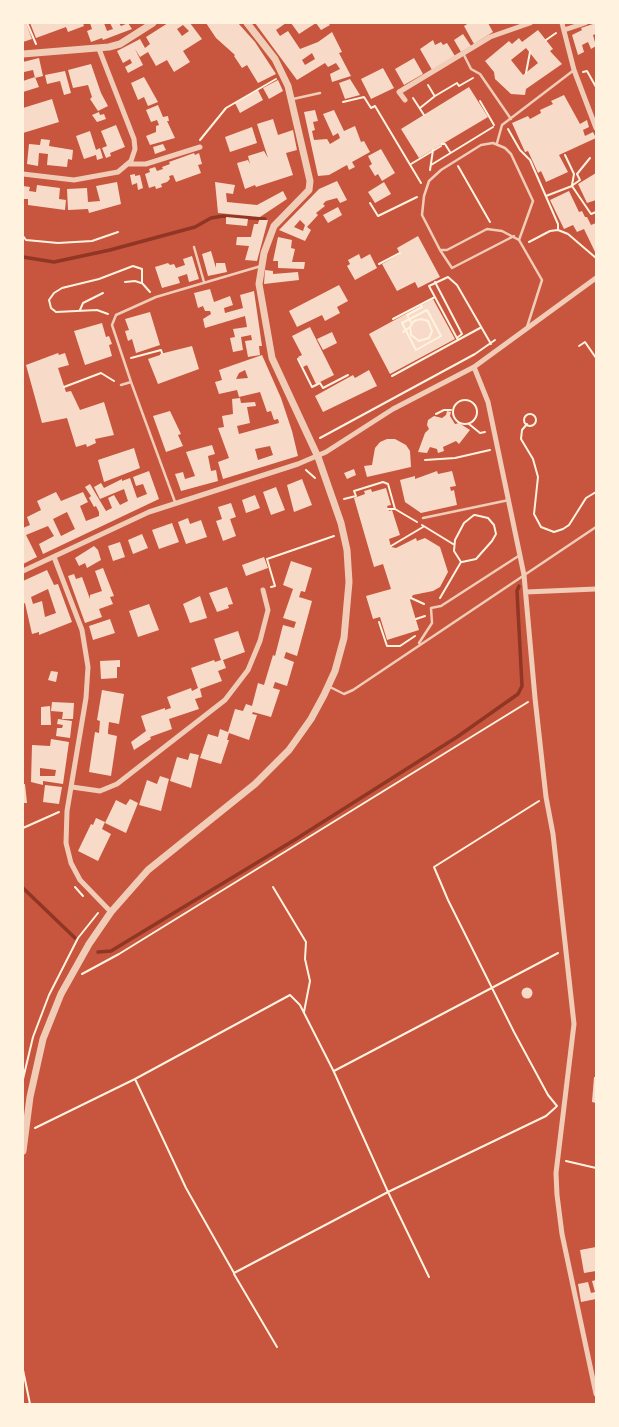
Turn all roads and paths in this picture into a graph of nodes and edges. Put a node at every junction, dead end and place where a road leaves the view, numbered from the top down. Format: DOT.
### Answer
graph roads {
  1 [pos="27,23"];
  2 [pos="153,23"];
  3 [pos="247,23"];
  4 [pos="530,23"];
  5 [pos="562,23"];
  6 [pos="585,23"];
  7 [pos="564,30"];
  8 [pos="545,40"];
  9 [pos="99,49"];
  10 [pos="39,52"];
  11 [pos="530,52"];
  12 [pos="23,54"];
  13 [pos="463,54"];
  14 [pos="591,67"];
  15 [pos="587,71"];
  16 [pos="574,72"];
  17 [pos="526,73"];
  18 [pos="480,74"];
  19 [pos="283,75"];
  20 [pos="424,78"];
  21 [pos="596,87"];
  22 [pos="320,93"];
  23 [pos="435,96"];
  24 [pos="293,99"];
  25 [pos="404,100"];
  26 [pos="480,101"];
  27 [pos="343,102"];
  28 [pos="420,108"];
  29 [pos="424,115"];
  30 [pos="510,119"];
  31 [pos="505,123"];
  32 [pos="495,126"];
  33 [pos="596,128"];
  34 [pos="497,144"];
  35 [pos="200,145"];
  36 [pos="433,150"];
  37 [pos="450,152"];
  38 [pos="565,155"];
  39 [pos="590,158"];
  40 [pos="455,161"];
  41 [pos="129,164"];
  42 [pos="411,164"];
  43 [pos="431,164"];
  44 [pos="23,174"];
  45 [pos="572,186"];
  46 [pos="426,190"];
  47 [pos="545,196"];
  48 [pos="370,203"];
  49 [pos="596,212"];
  50 [pos="492,226"];
  51 [pos="558,230"];
  52 [pos="550,231"];
  53 [pos="118,232"];
  54 [pos="23,236"];
  55 [pos="514,236"];
  56 [pos="519,240"];
  57 [pos="194,247"];
  58 [pos="438,247"];
  59 [pos="400,253"];
  60 [pos="596,258"];
  61 [pos="379,264"];
  62 [pos="261,267"];
  63 [pos="596,278"];
  64 [pos="125,282"];
  65 [pos="204,282"];
  66 [pos="435,282"];
  67 [pos="142,283"];
  68 [pos="103,293"];
  69 [pos="156,297"];
  70 [pos="435,297"];
  71 [pos="421,304"];
  72 [pos="79,311"];
  73 [pos="393,319"];
  74 [pos="409,319"];
  75 [pos="114,320"];
  76 [pos="411,326"];
  77 [pos="481,327"];
  78 [pos="527,328"];
  79 [pos="404,331"];
  80 [pos="457,338"];
  81 [pos="579,346"];
  82 [pos="495,351"];
  83 [pos="162,353"];
  84 [pos="475,354"];
  85 [pos="596,358"];
  86 [pos="298,359"];
  87 [pos="123,361"];
  88 [pos="474,367"];
  89 [pos="348,375"];
  90 [pos="392,376"];
  91 [pos="131,382"];
  92 [pos="121,385"];
  93 [pos="64,387"];
  94 [pos="452,411"];
  95 [pos="436,414"];
  96 [pos="469,424"];
  97 [pos="527,424"];
  98 [pos="494,430"];
  99 [pos="319,438"];
  100 [pos="498,449"];
  101 [pos="318,457"];
  102 [pos="425,460"];
  103 [pos="306,469"];
  104 [pos="319,482"];
  105 [pos="596,492"];
  106 [pos="344,499"];
  107 [pos="509,500"];
  108 [pos="175,502"];
  109 [pos="395,509"];
  110 [pos="474,510"];
  111 [pos="474,515"];
  112 [pos="423,518"];
  113 [pos="424,527"];
  114 [pos="596,527"];
  115 [pos="338,544"];
  116 [pos="391,546"];
  117 [pos="520,555"];
  118 [pos="54,556"];
  119 [pos="461,562"];
  120 [pos="23,571"];
  121 [pos="524,575"];
  122 [pos="596,589"];
  123 [pos="263,590"];
  124 [pos="526,592"];
  125 [pos="411,598"];
  126 [pos="431,608"];
  127 [pos="419,618"];
  128 [pos="379,622"];
  129 [pos="420,625"];
  130 [pos="422,631"];
  131 [pos="418,645"];
  132 [pos="328,687"];
  133 [pos="535,698"];
  134 [pos="72,787"];
  135 [pos="546,797"];
  136 [pos="67,811"];
  137 [pos="23,828"];
  138 [pos="273,887"];
  139 [pos="107,909"];
  140 [pos="89,944"];
  141 [pos="566,953"];
  142 [pos="70,977"];
  143 [pos="492,987"];
  144 [pos="304,1013"];
  145 [pos="334,1072"];
  146 [pos="135,1079"];
  147 [pos="566,1092"];
  148 [pos="557,1106"];
  149 [pos="26,1127"];
  150 [pos="23,1151"];
  151 [pos="557,1160"];
  152 [pos="596,1168"];
  153 [pos="388,1192"];
  154 [pos="234,1273"];
  155 [pos="429,1277"];
  156 [pos="277,1347"];
  157 [pos="23,1370"];
  158 [pos="596,1394"];
  159 [pos="30,1404"];
  1 -- 10 [label="path"];
  2 -- 9 [label="street"];
  3 -- 19 [label="street"];
  4 -- 13 [label="street"];
  5 -- 7 [label="street"];
  6 -- 7 [label="street"];
  7 -- 8 [label="path"];
  7 -- 16 [label="street"];
  9 -- 10 [label="street"];
  9 -- 41 [label="street"];
  10 -- 12 [label="street"];
  11 -- 17 [label="path"];
  13 -- 18 [label="lane"];
  13 -- 20 [label="street"];
  14 -- 15 [label="path"];
  15 -- 16 [label="path"];
  15 -- 21 [label="path"];
  16 -- 30 [label="lane"];
  16 -- 33 [label="street"];
  18 -- 23 [label="path"];
  18 -- 30 [label="lane"];
  19 -- 24 [label="street"];
  19 -- 35 [label="path"];
  20 -- 23 [label="path"];
  20 -- 25 [label="street"];
  22 -- 24 [label="lane"];
  23 -- 28 [label="path"];
  24 -- 62 [label="street"];
  25 -- 28 [label="path"];
  26 -- 32 [label="path"];
  27 -- 42 [label="path"];
  28 -- 29 [label="path"];
  30 -- 31 [label="lane"];
  31 -- 32 [label="path"];
  31 -- 34 [label="lane"];
  31 -- 47 [label="path"];
  32 -- 37 [label="path"];
  34 -- 40 [label="lane"];
  34 -- 56 [label="lane"];
  35 -- 41 [label="street"];
  36 -- 37 [label="path"];
  36 -- 42 [label="path"];
  36 -- 43 [label="path"];
  37 -- 40 [label="path"];
  37 -- 43 [label="path"];
  38 -- 45 [label="path"];
  39 -- 45 [label="path"];
  40 -- 46 [label="lane"];
  40 -- 50 [label="path"];
  41 -- 44 [label="street"];
  42 -- 46 [label="path"];
  43 -- 46 [label="path"];
  45 -- 47 [label="path"];
  45 -- 49 [label="path"];
  46 -- 48 [label="path"];
  46 -- 58 [label="lane"];
  47 -- 51 [label="path"];
  51 -- 52 [label="path"];
  51 -- 60 [label="path"];
  53 -- 54 [label="path"];
  55 -- 56 [label="lane"];
  55 -- 58 [label="lane"];
  55 -- 58 [label="lane"];
  56 -- 78 [label="lane"];
  57 -- 65 [label="lane"];
  59 -- 61 [label="path"];
  62 -- 65 [label="lane"];
  62 -- 101 [label="street"];
  63 -- 78 [label="street"];
  64 -- 67 [label="path"];
  65 -- 69 [label="lane"];
  66 -- 70 [label="path"];
  66 -- 77 [label="path"];
  66 -- 80 [label="path"];
  67 -- 69 [label="path"];
  67 -- 72 [label="path"];
  68 -- 72 [label="path"];
  69 -- 75 [label="lane"];
  70 -- 71 [label="path"];
  70 -- 80 [label="path"];
  71 -- 73 [label="path"];
  71 -- 74 [label="path"];
  72 -- 75 [label="path"];
  74 -- 76 [label="path"];
  74 -- 79 [label="path"];
  74 -- 79 [label="path"];
  75 -- 87 [label="lane"];
  76 -- 76 [label="path"];
  76 -- 79 [label="path"];
  77 -- 80 [label="path"];
  77 -- 82 [label="path"];
  78 -- 82 [label="street"];
  80 -- 90 [label="path"];
  81 -- 85 [label="path"];
  82 -- 88 [label="street"];
  83 -- 87 [label="path"];
  84 -- 99 [label="path"];
  86 -- 89 [label="path"];
  87 -- 91 [label="lane"];
  88 -- 98 [label="street"];
  88 -- 101 [label="street"];
  91 -- 92 [label="lane"];
  91 -- 108 [label="lane"];
  92 -- 93 [label="path"];
  94 -- 95 [label="path"];
  94 -- 96 [label="path"];
  94 -- 96 [label="path"];
  96 -- 98 [label="path"];
  97 -- 105 [label="path"];
  98 -- 100 [label="street"];
  100 -- 102 [label="path"];
  100 -- 107 [label="street"];
  101 -- 108 [label="street"];
  101 -- 132 [label="street"];
  103 -- 104 [label="path"];
  106 -- 109 [label="path"];
  107 -- 112 [label="lane"];
  107 -- 117 [label="street"];
  108 -- 118 [label="street"];
  110 -- 111 [label="path"];
  111 -- 119 [label="path"];
  111 -- 119 [label="path"];
  113 -- 116 [label="path"];
  114 -- 121 [label="lane"];
  115 -- 123 [label="path"];
  117 -- 121 [label="street"];
  117 -- 126 [label="lane"];
  118 -- 120 [label="street"];
  118 -- 134 [label="street"];
  119 -- 126 [label="path"];
  121 -- 124 [label="street"];
  121 -- 131 [label="lane"];
  122 -- 124 [label="street"];
  123 -- 134 [label="street"];
  124 -- 133 [label="street"];
  125 -- 126 [label="path"];
  126 -- 131 [label="lane"];
  127 -- 129 [label="path"];
  128 -- 130 [label="path"];
  131 -- 132 [label="lane"];
  132 -- 139 [label="street"];
  133 -- 135 [label="street"];
  133 -- 142 [label="path"];
  134 -- 136 [label="street"];
  135 -- 141 [label="street"];
  135 -- 143 [label="path"];
  136 -- 137 [label="path"];
  136 -- 139 [label="street"];
  138 -- 144 [label="path"];
  139 -- 140 [label="street"];
  139 -- 140 [label="path"];
  140 -- 142 [label="street"];
  141 -- 143 [label="path"];
  141 -- 147 [label="street"];
  142 -- 149 [label="street"];
  143 -- 145 [label="path"];
  143 -- 148 [label="path"];
  144 -- 145 [label="path"];
  144 -- 146 [label="path"];
  145 -- 153 [label="path"];
  146 -- 149 [label="path"];
  146 -- 154 [label="path"];
  147 -- 148 [label="path"];
  147 -- 151 [label="street"];
  148 -- 153 [label="path"];
  149 -- 150 [label="street"];
  151 -- 152 [label="path"];
  151 -- 158 [label="street"];
  153 -- 154 [label="path"];
  153 -- 155 [label="path"];
  154 -- 156 [label="path"];
  157 -- 159 [label="path"];
}
